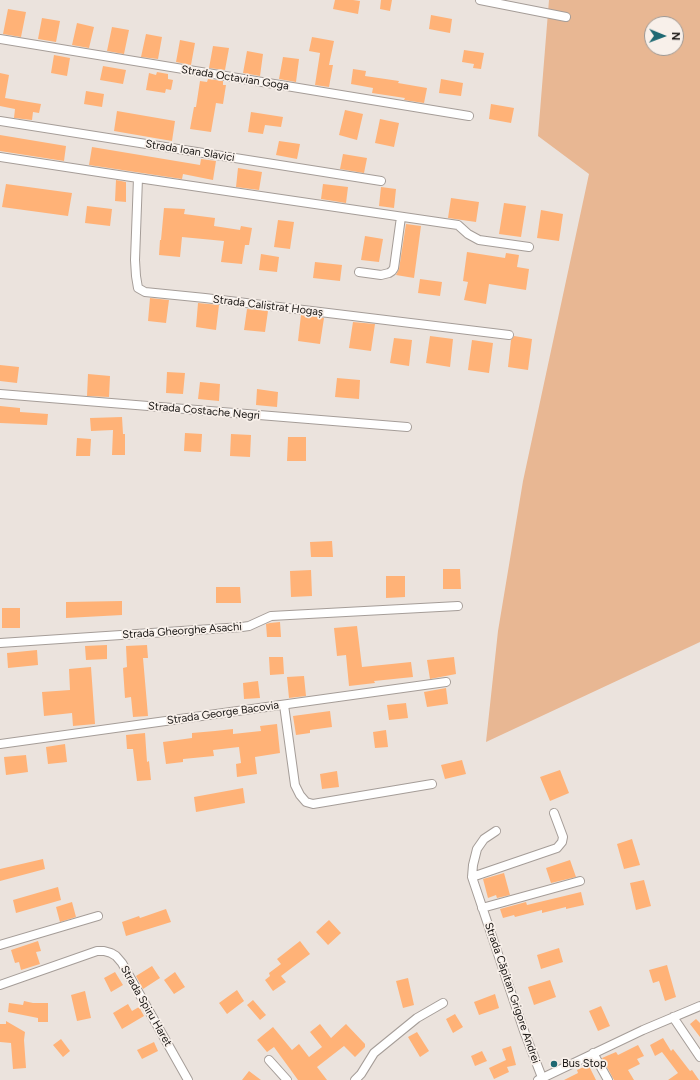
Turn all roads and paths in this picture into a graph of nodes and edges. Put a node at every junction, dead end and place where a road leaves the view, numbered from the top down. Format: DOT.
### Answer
graph roads {
  1 [pos="480,0"];
  2 [pos="566,18"];
  3 [pos="0,39"];
  4 [pos="469,116"];
  5 [pos="0,121"];
  6 [pos="0,157"];
  7 [pos="138,178"];
  8 [pos="381,181"];
  9 [pos="401,217"];
  10 [pos="529,248"];
  11 [pos="359,272"];
  12 [pos="509,335"];
  13 [pos="0,394"];
  14 [pos="407,427"];
  15 [pos="458,606"];
  16 [pos="0,642"];
  17 [pos="446,682"];
  18 [pos="284,705"];
  19 [pos="0,744"];
  20 [pos="432,784"];
  21 [pos="554,813"];
  22 [pos="496,831"];
  23 [pos="472,877"];
  24 [pos="580,881"];
  25 [pos="482,908"];
  26 [pos="98,916"];
  27 [pos="0,945"];
  28 [pos="0,985"];
  29 [pos="443,1003"];
  30 [pos="700,1006"];
  31 [pos="673,1017"];
  32 [pos="593,1053"];
  33 [pos="700,1057"];
  34 [pos="269,1060"];
  35 [pos="541,1079"];
  36 [pos="188,1080"];
  37 [pos="287,1080"];
  38 [pos="355,1080"];
  39 [pos="608,1080"];
  1 -- 2 [label="street"];
  3 -- 4 [label="street, Strada Octavian Goga"];
  5 -- 8 [label="street, Strada Ioan Slavici"];
  6 -- 7 [label="street"];
  7 -- 9 [label="street"];
  7 -- 12 [label="street, Strada Calistrat Hogaș"];
  9 -- 10 [label="street"];
  9 -- 11 [label="street"];
  13 -- 14 [label="street, Strada Costache Negri"];
  15 -- 16 [label="street, Strada Gheorghe Asachi"];
  17 -- 18 [label="street, Strada George Bacovia"];
  18 -- 19 [label="street, Strada George Bacovia"];
  18 -- 20 [label="street"];
  21 -- 23 [label="street"];
  22 -- 23 [label="street, Strada Căpitan Grigore Andrei"];
  23 -- 25 [label="street, Strada Căpitan Grigore Andrei"];
  24 -- 25 [label="street, Strada Căpitan Grigore Andrei"];
  25 -- 35 [label="street, Strada Căpitan Grigore Andrei"];
  26 -- 27 [label="street"];
  28 -- 36 [label="street, Strada Spiru Haret"];
  29 -- 38 [label="street"];
  30 -- 31 [label="street, Strada Căpitan Grigore Andrei"];
  31 -- 32 [label="street, Strada Căpitan Grigore Andrei"];
  31 -- 33 [label="street"];
  32 -- 35 [label="street, Strada Căpitan Grigore Andrei"];
  32 -- 39 [label="street"];
  34 -- 37 [label="street"];
}
